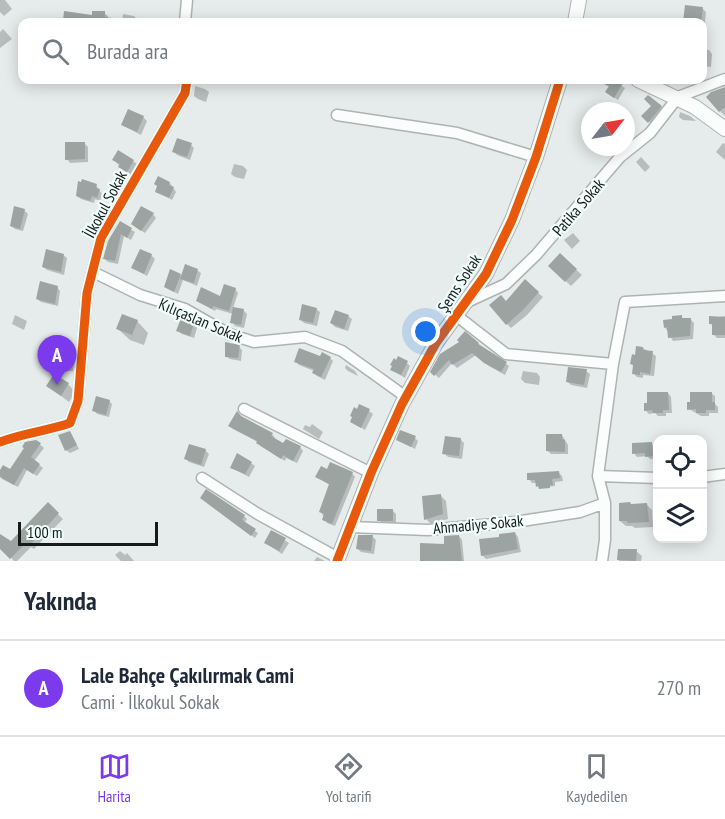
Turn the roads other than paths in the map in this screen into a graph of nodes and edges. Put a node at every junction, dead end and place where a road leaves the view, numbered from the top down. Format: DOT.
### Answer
graph roads {
  1 [pos="187,0"];
  2 [pos="579,0"];
  3 [pos="185,18"];
  4 [pos="576,18"];
  5 [pos="725,79"];
  6 [pos="186,84"];
  7 [pos="559,84"];
  8 [pos="647,84"];
  9 [pos="678,97"];
  10 [pos="337,116"];
  11 [pos="725,129"];
  12 [pos="536,158"];
  13 [pos="93,272"];
  14 [pos="725,296"];
  15 [pos="466,302"];
  16 [pos="457,316"];
  17 [pos="613,364"];
  18 [pos="406,397"];
  19 [pos="244,409"];
  20 [pos="0,442"];
  21 [pos="371,473"];
  22 [pos="725,474"];
  23 [pos="598,476"];
  24 [pos="707,476"];
  25 [pos="202,478"];
  26 [pos="653,478"];
  27 [pos="605,503"];
  28 [pos="350,527"];
  29 [pos="338,560"];
  30 [pos="602,561"];
  1 -- 3 [label="street"];
  2 -- 4 [label="street"];
  5 -- 9 [label="street"];
  6 -- 13 [label="street, İlkokul Sokak"];
  7 -- 12 [label="street, Şems Sokak"];
  8 -- 9 [label="street"];
  9 -- 11 [label="street"];
  9 -- 15 [label="street, Patika Sokak"];
  10 -- 12 [label="street"];
  12 -- 15 [label="street, Şems Sokak"];
  13 -- 18 [label="street, Kılıçaslan Sokak"];
  13 -- 20 [label="street, İlkokul Sokak"];
  14 -- 17 [label="street"];
  15 -- 16 [label="street, Şems Sokak"];
  16 -- 17 [label="street"];
  16 -- 18 [label="street, Şems Sokak"];
  17 -- 23 [label="street"];
  18 -- 21 [label="street, Şems Sokak"];
  19 -- 21 [label="street"];
  21 -- 28 [label="street, Şems Sokak"];
  22 -- 24 [label="street"];
  23 -- 26 [label="street"];
  23 -- 27 [label="street"];
  25 -- 29 [label="street"];
  27 -- 28 [label="street, Ahmadiye Sokak"];
  27 -- 30 [label="street"];
  28 -- 29 [label="street, Şems Sokak"];
}
